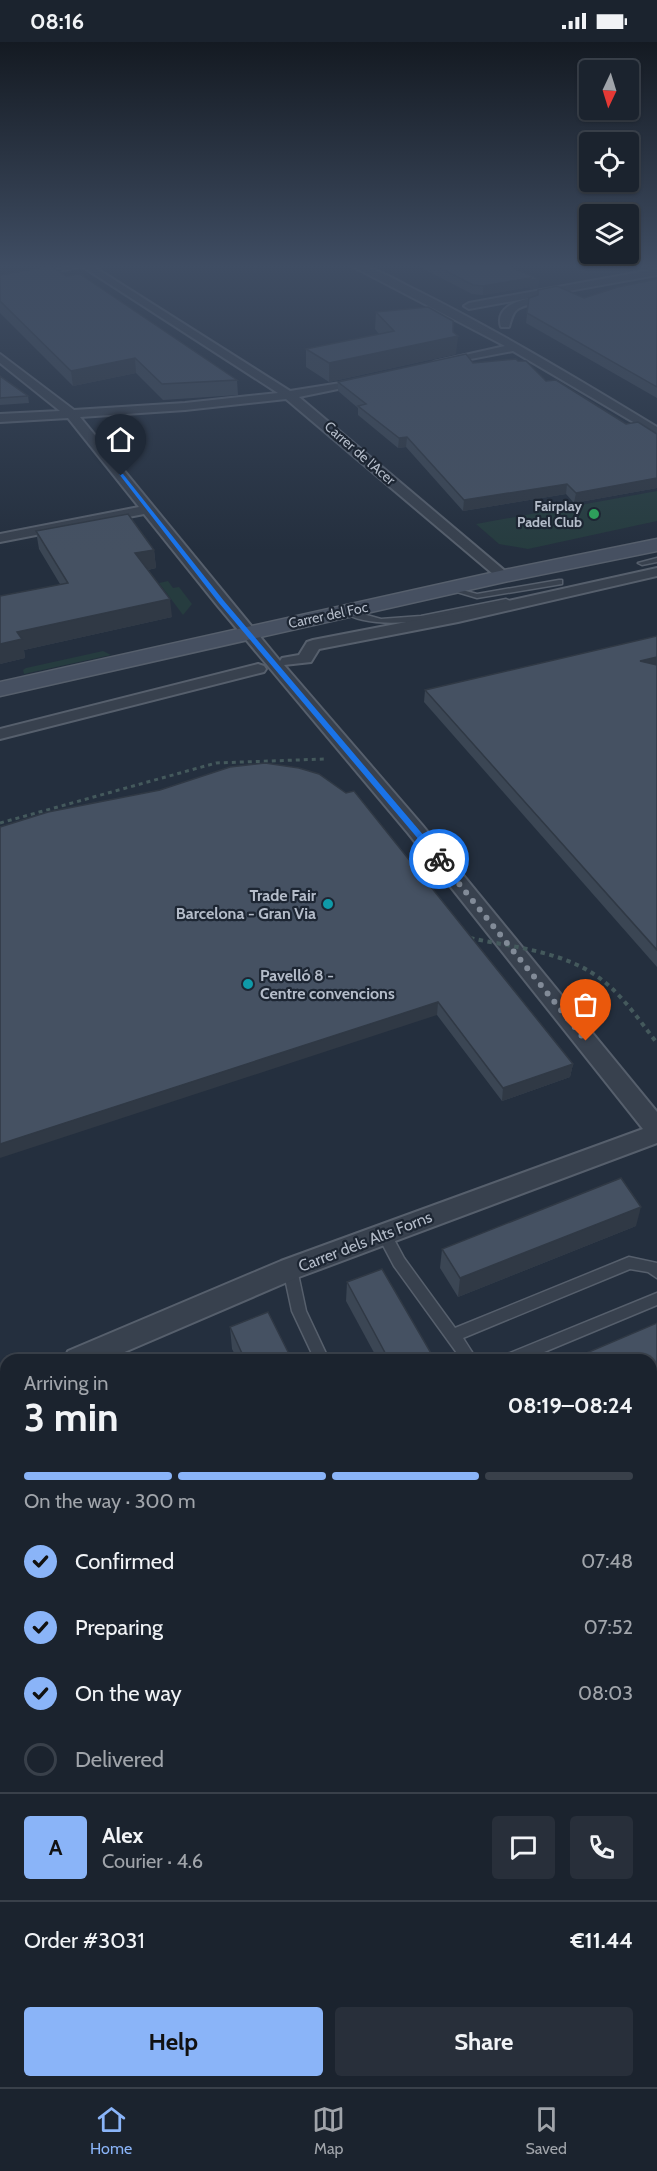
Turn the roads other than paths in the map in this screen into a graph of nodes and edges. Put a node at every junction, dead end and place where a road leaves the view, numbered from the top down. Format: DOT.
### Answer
graph roads {
  1 [pos="4,360"];
  2 [pos="234,360"];
  3 [pos="456,360"];
  4 [pos="538,360"];
  5 [pos="426,367"];
  6 [pos="382,377"];
  7 [pos="290,396"];
  8 [pos="71,414"];
  9 [pos="0,418"];
  10 [pos="657,432"];
  11 [pos="149,509"];
  12 [pos="135,525"];
  13 [pos="48,529"];
  14 [pos="0,538"];
  15 [pos="57,541"];
  16 [pos="657,545"];
  17 [pos="0,552"];
  18 [pos="657,560"];
  19 [pos="642,563"];
  20 [pos="657,570"];
  21 [pos="504,576"];
  22 [pos="559,582"];
  23 [pos="451,589"];
  24 [pos="345,611"];
  25 [pos="249,633"];
  26 [pos="288,661"];
  27 [pos="256,669"];
  28 [pos="0,689"];
  29 [pos="0,734"];
  30 [pos="657,1129"];
  31 [pos="657,1133"];
  32 [pos="384,1234"];
  33 [pos="290,1269"];
  34 [pos="657,1272"];
  35 [pos="657,1299"];
  36 [pos="452,1336"];
  37 [pos="92,1354"];
  38 [pos="319,1354"];
  39 [pos="466,1354"];
  40 [pos="524,1354"];
  1 -- 8 [label="street"];
  2 -- 7 [label="street, Carrer de l'Acer"];
  3 -- 5 [label="street"];
  4 -- 10 [label="street"];
  6 -- 7 [label="street"];
  7 -- 8 [label="street"];
  7 -- 21 [label="street, Carrer de l'Acer"];
  8 -- 9 [label="street"];
  8 -- 11 [label="street"];
  11 -- 13 [label="street"];
  11 -- 25 [label="street"];
  12 -- 15 [label="street"];
  13 -- 14 [label="street"];
  13 -- 15 [label="street"];
  15 -- 17 [label="street"];
  16 -- 21 [label="street, Carrer del Foc"];
  18 -- 19 [label="lane"];
  20 -- 24 [label="lane"];
  20 -- 26 [label="street, Carrer del Foc"];
  21 -- 23 [label="street, Carrer del Foc"];
  22 -- 23 [label="lane"];
  23 -- 24 [label="street, Carrer del Foc"];
  24 -- 25 [label="street, Carrer del Foc"];
  25 -- 28 [label="street, Carrer del Foc"];
  25 -- 30 [label="street"];
  27 -- 29 [label="street"];
  31 -- 32 [label="street, Carrer dels Alts Forns"];
  32 -- 33 [label="street, Carrer dels Alts Forns"];
  32 -- 36 [label="lane"];
  33 -- 37 [label="street, Carrer dels Alts Forns"];
  33 -- 38 [label="lane"];
  34 -- 36 [label="lane"];
  35 -- 40 [label="lane"];
  36 -- 39 [label="lane"];
}
